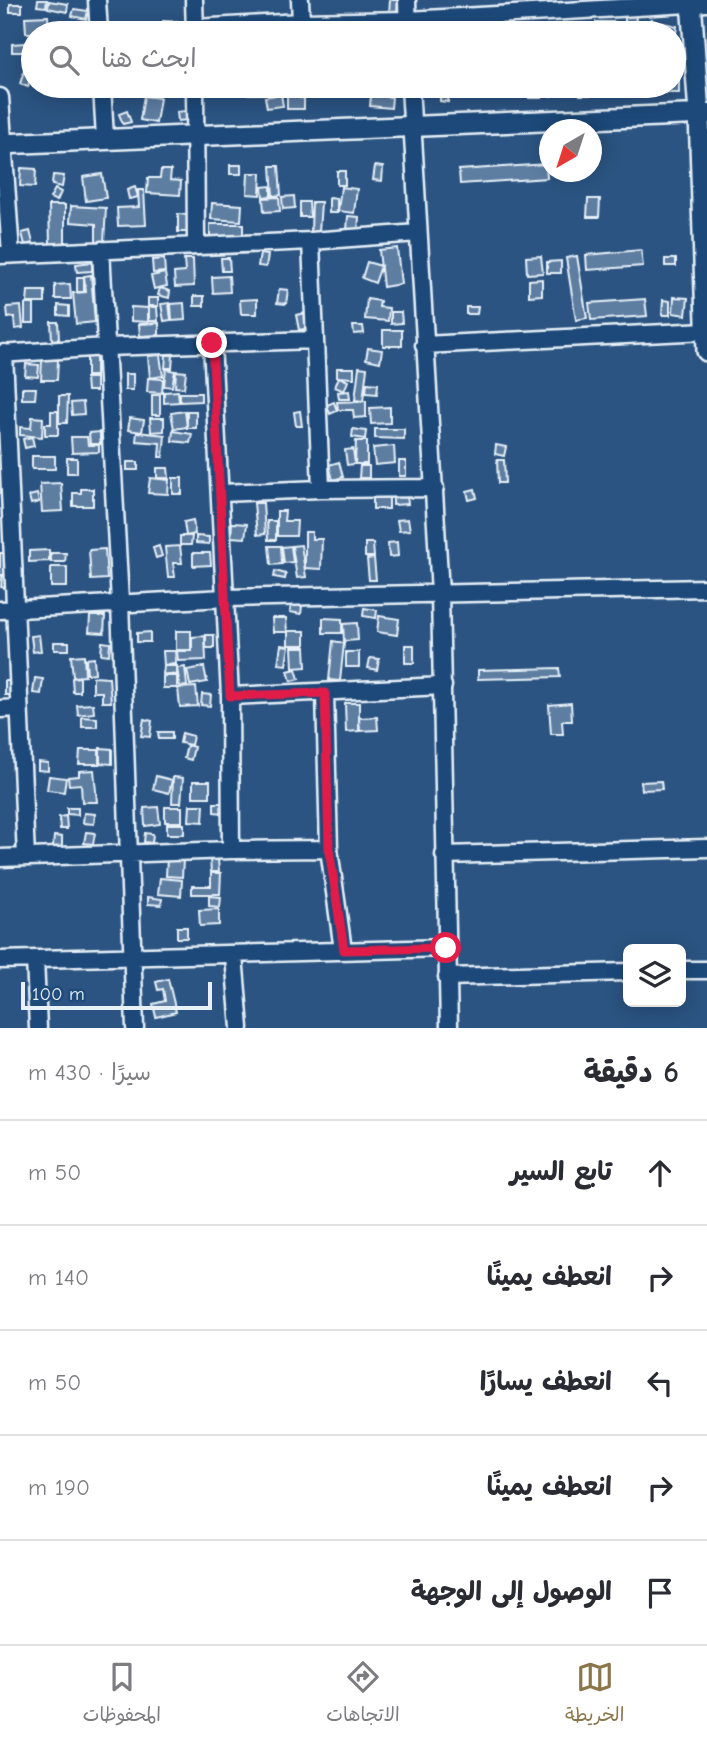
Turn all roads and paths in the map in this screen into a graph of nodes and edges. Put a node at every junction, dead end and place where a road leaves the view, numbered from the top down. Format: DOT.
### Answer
graph roads {
  1 [pos="97,0"];
  2 [pos="194,0"];
  3 [pos="300,0"];
  4 [pos="407,0"];
  5 [pos="696,2"];
  6 [pos="98,21"];
  7 [pos="195,21"];
  8 [pos="301,21"];
  9 [pos="408,21"];
  10 [pos="477,21"];
  11 [pos="0,97"];
  12 [pos="103,98"];
  13 [pos="195,98"];
  14 [pos="411,98"];
  15 [pos="703,114"];
  16 [pos="412,128"];
  17 [pos="194,136"];
  18 [pos="105,138"];
  19 [pos="2,144"];
  20 [pos="418,233"];
  21 [pos="311,241"];
  22 [pos="196,245"];
  23 [pos="101,250"];
  24 [pos="6,254"];
  25 [pos="706,331"];
  26 [pos="315,340"];
  27 [pos="212,343"];
  28 [pos="424,345"];
  29 [pos="106,347"];
  30 [pos="707,351"];
  31 [pos="2,353"];
  32 [pos="435,488"];
  33 [pos="321,489"];
  34 [pos="221,493"];
  35 [pos="6,504"];
  36 [pos="707,589"];
  37 [pos="440,593"];
  38 [pos="225,598"];
  39 [pos="120,602"];
  40 [pos="8,609"];
  41 [pos="443,686"];
  42 [pos="325,693"];
  43 [pos="230,696"];
  44 [pos="19,708"];
  45 [pos="0,709"];
  46 [pos="707,848"];
  47 [pos="329,849"];
  48 [pos="230,850"];
  49 [pos="129,855"];
  50 [pos="444,855"];
  51 [pos="0,858"];
  52 [pos="26,858"];
  53 [pos="446,948"];
  54 [pos="344,950"];
  55 [pos="234,956"];
  56 [pos="131,958"];
  57 [pos="35,959"];
  58 [pos="0,960"];
  59 [pos="686,970"];
  60 [pos="707,970"];
  61 [pos="623,972"];
  62 [pos="447,976"];
  63 [pos="38,1028"];
  64 [pos="135,1028"];
  65 [pos="240,1028"];
  66 [pos="449,1028"];
  1 -- 6 [label="street"];
  2 -- 7 [label="street"];
  3 -- 8 [label="street"];
  4 -- 9 [label="street"];
  5 -- 10 [label="street"];
  5 -- 15 [label="street"];
  11 -- 19 [label="street"];
  12 -- 18 [label="street"];
  13 -- 17 [label="street"];
  14 -- 16 [label="street"];
  15 -- 16 [label="street"];
  15 -- 25 [label="street"];
  16 -- 17 [label="street"];
  16 -- 20 [label="street"];
  17 -- 18 [label="street"];
  17 -- 22 [label="street"];
  18 -- 19 [label="street"];
  19 -- 24 [label="street"];
  20 -- 21 [label="street"];
  20 -- 28 [label="street"];
  21 -- 22 [label="street"];
  21 -- 26 [label="street"];
  22 -- 23 [label="street"];
  23 -- 24 [label="street"];
  23 -- 29 [label="street"];
  25 -- 28 [label="street"];
  25 -- 30 [label="street"];
  26 -- 27 [label="street"];
  26 -- 33 [label="street"];
  27 -- 29 [label="street"];
  27 -- 34 [label="street"];
  28 -- 32 [label="street"];
  29 -- 31 [label="street"];
  29 -- 39 [label="street"];
  31 -- 35 [label="street"];
  32 -- 33 [label="street"];
  32 -- 37 [label="street"];
  33 -- 34 [label="street"];
  34 -- 38 [label="street"];
  35 -- 40 [label="street"];
  36 -- 37 [label="street"];
  37 -- 38 [label="street"];
  37 -- 41 [label="street"];
  38 -- 39 [label="street"];
  38 -- 43 [label="street"];
  39 -- 40 [label="street"];
  39 -- 49 [label="street"];
  40 -- 44 [label="street"];
  41 -- 42 [label="street"];
  41 -- 50 [label="street"];
  42 -- 43 [label="street"];
  42 -- 47 [label="street"];
  43 -- 48 [label="street"];
  44 -- 45 [label="street"];
  44 -- 52 [label="street"];
  46 -- 50 [label="street"];
  47 -- 48 [label="street"];
  47 -- 54 [label="street"];
  48 -- 49 [label="street"];
  49 -- 52 [label="street"];
  49 -- 56 [label="street"];
  50 -- 53 [label="street"];
  51 -- 52 [label="street"];
  53 -- 54 [label="street"];
  53 -- 62 [label="street"];
  54 -- 55 [label="street"];
  55 -- 56 [label="street"];
  55 -- 65 [label="street"];
  56 -- 57 [label="street"];
  56 -- 64 [label="street"];
  57 -- 58 [label="street"];
  57 -- 63 [label="street"];
  59 -- 60 [label="street"];
  61 -- 62 [label="street"];
  62 -- 66 [label="street"];
}
